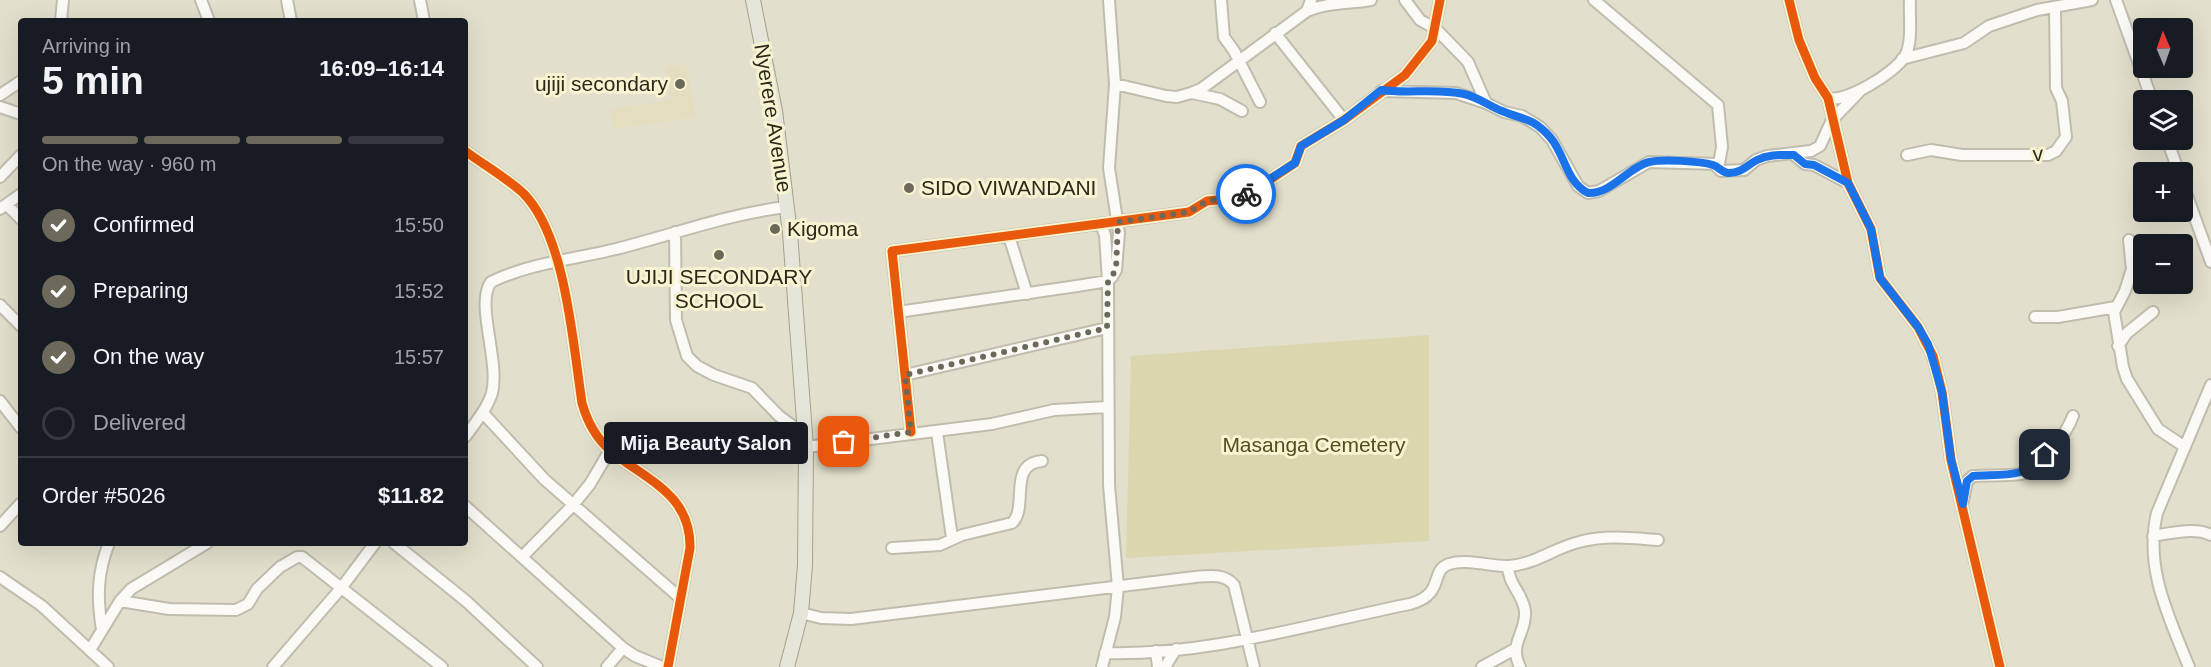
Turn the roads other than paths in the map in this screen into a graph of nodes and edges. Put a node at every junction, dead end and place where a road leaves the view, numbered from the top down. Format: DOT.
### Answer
graph roads {
  1 [pos="63,0"];
  2 [pos="201,0"];
  3 [pos="287,0"];
  4 [pos="420,0"];
  5 [pos="753,0"];
  6 [pos="1109,0"];
  7 [pos="1221,0"];
  8 [pos="1311,0"];
  9 [pos="1371,0"];
  10 [pos="1404,0"];
  11 [pos="1440,0"];
  12 [pos="1594,0"];
  13 [pos="1789,0"];
  14 [pos="1910,0"];
  15 [pos="2092,0"];
  16 [pos="2116,0"];
  17 [pos="2055,7"];
  18 [pos="1307,11"];
  19 [pos="62,18"];
  20 [pos="208,18"];
  21 [pos="290,18"];
  22 [pos="423,18"];
  23 [pos="1436,29"];
  24 [pos="1275,33"];
  25 [pos="1449,45"];
  26 [pos="1429,47"];
  27 [pos="1902,59"];
  28 [pos="1239,62"];
  29 [pos="18,83"];
  30 [pos="1115,84"];
  31 [pos="1381,90"];
  32 [pos="1861,90"];
  33 [pos="2148,90"];
  34 [pos="1191,93"];
  35 [pos="0,95"];
  36 [pos="1828,98"];
  37 [pos="1260,102"];
  38 [pos="1486,103"];
  39 [pos="0,107"];
  40 [pos="1242,111"];
  41 [pos="18,113"];
  42 [pos="1344,120"];
  43 [pos="1832,120"];
  44 [pos="468,152"];
  45 [pos="1794,155"];
  46 [pos="1907,155"];
  47 [pos="18,157"];
  48 [pos="1714,165"];
  49 [pos="0,177"];
  50 [pos="1848,183"];
  51 [pos="18,196"];
  52 [pos="4,207"];
  53 [pos="786,207"];
  54 [pos="2193,212"];
  55 [pos="18,217"];
  56 [pos="1118,222"];
  57 [pos="1101,224"];
  58 [pos="675,232"];
  59 [pos="1009,236"];
  60 [pos="2129,240"];
  61 [pos="558,261"];
  62 [pos="2211,261"];
  63 [pos="1108,281"];
  64 [pos="1027,294"];
  65 [pos="0,305"];
  66 [pos="2116,306"];
  67 [pos="2100,308"];
  68 [pos="898,312"];
  69 [pos="2153,312"];
  70 [pos="2035,318"];
  71 [pos="18,323"];
  72 [pos="2115,324"];
  73 [pos="1107,328"];
  74 [pos="2118,346"];
  75 [pos="905,375"];
  76 [pos="2211,385"];
  77 [pos="0,401"];
  78 [pos="1108,407"];
  79 [pos="483,413"];
  80 [pos="2073,416"];
  81 [pos="18,424"];
  82 [pos="911,432"];
  83 [pos="937,432"];
  84 [pos="468,433"];
  85 [pos="805,441"];
  86 [pos="2184,447"];
  87 [pos="610,450"];
  88 [pos="1042,461"];
  89 [pos="1963,504"];
  90 [pos="573,505"];
  91 [pos="18,506"];
  92 [pos="468,509"];
  93 [pos="0,526"];
  94 [pos="2211,535"];
  95 [pos="2153,536"];
  96 [pos="952,538"];
  97 [pos="1658,540"];
  98 [pos="108,546"];
  99 [pos="202,546"];
  100 [pos="373,546"];
  101 [pos="398,546"];
  102 [pos="892,548"];
  103 [pos="523,556"];
  104 [pos="1508,566"];
  105 [pos="0,577"];
  106 [pos="342,587"];
  107 [pos="1118,587"];
  108 [pos="679,597"];
  109 [pos="120,601"];
  110 [pos="801,613"];
  111 [pos="102,630"];
  112 [pos="1247,638"];
  113 [pos="623,648"];
  114 [pos="1176,649"];
  115 [pos="1515,649"];
  116 [pos="90,650"];
  117 [pos="1156,651"];
  118 [pos="1105,653"];
  119 [pos="108,667"];
  120 [pos="273,667"];
  121 [pos="442,667"];
  122 [pos="537,667"];
  123 [pos="607,667"];
  124 [pos="662,667"];
  125 [pos="668,667"];
  126 [pos="788,667"];
  127 [pos="1102,667"];
  128 [pos="1158,667"];
  129 [pos="1165,667"];
  130 [pos="1254,667"];
  131 [pos="1482,667"];
  132 [pos="1520,667"];
  133 [pos="2000,667"];
  134 [pos="2189,667"];
  1 -- 19 [label="street"];
  2 -- 20 [label="street"];
  3 -- 21 [label="street"];
  4 -- 22 [label="street"];
  5 -- 53 [label="main road, Nyerere Avenue"];
  6 -- 30 [label="street"];
  7 -- 28 [label="street"];
  8 -- 18 [label="street"];
  9 -- 18 [label="street"];
  10 -- 23 [label="street"];
  11 -- 23 [label="street"];
  12 -- 48 [label="street"];
  13 -- 36 [label="street"];
  14 -- 27 [label="street"];
  15 -- 17 [label="street"];
  16 -- 33 [label="street"];
  17 -- 27 [label="street"];
  17 -- 46 [label="street, v"];
  18 -- 24 [label="street"];
  23 -- 25 [label="street"];
  23 -- 26 [label="street"];
  24 -- 28 [label="street"];
  24 -- 42 [label="street"];
  25 -- 26 [label="street"];
  25 -- 38 [label="street"];
  26 -- 31 [label="street"];
  27 -- 32 [label="street"];
  28 -- 34 [label="street"];
  28 -- 37 [label="street"];
  29 -- 35 [label="street"];
  30 -- 34 [label="street"];
  30 -- 56 [label="street"];
  31 -- 38 [label="street"];
  31 -- 42 [label="street"];
  32 -- 36 [label="street"];
  32 -- 43 [label="street"];
  34 -- 40 [label="street"];
  36 -- 43 [label="street"];
  38 -- 48 [label="street"];
  39 -- 41 [label="street"];
  42 -- 56 [label="street"];
  43 -- 45 [label="street"];
  43 -- 50 [label="street"];
  44 -- 61 [label="street"];
  45 -- 48 [label="street"];
  45 -- 50 [label="street"];
  47 -- 49 [label="street"];
  50 -- 89 [label="street"];
  51 -- 52 [label="street"];
  52 -- 55 [label="street"];
  53 -- 58 [label="street"];
  53 -- 85 [label="main road, Nyerere Avenue"];
  54 -- 62 [label="street"];
  56 -- 57 [label="street"];
  56 -- 63 [label="street"];
  57 -- 59 [label="street"];
  57 -- 63 [label="street"];
  58 -- 61 [label="street"];
  58 -- 85 [label="street"];
  59 -- 64 [label="street"];
  59 -- 68 [label="street"];
  60 -- 66 [label="street"];
  61 -- 79 [label="street"];
  61 -- 87 [label="street"];
  63 -- 64 [label="street"];
  63 -- 73 [label="street"];
  64 -- 68 [label="street"];
  65 -- 71 [label="street"];
  66 -- 67 [label="street"];
  66 -- 72 [label="street"];
  67 -- 70 [label="street"];
  67 -- 72 [label="street"];
  68 -- 75 [label="street"];
  69 -- 74 [label="street"];
  72 -- 74 [label="street"];
  73 -- 75 [label="street"];
  73 -- 78 [label="street"];
  74 -- 86 [label="street"];
  75 -- 82 [label="street"];
  76 -- 86 [label="street"];
  77 -- 81 [label="street"];
  78 -- 83 [label="street"];
  78 -- 107 [label="street"];
  79 -- 84 [label="street"];
  79 -- 90 [label="street"];
  80 -- 89 [label="street"];
  82 -- 83 [label="street"];
  82 -- 85 [label="street"];
  83 -- 96 [label="street"];
  85 -- 110 [label="main road, Nyerere Avenue"];
  86 -- 95 [label="street"];
  87 -- 90 [label="street"];
  87 -- 108 [label="street"];
  88 -- 96 [label="street"];
  89 -- 133 [label="street"];
  90 -- 103 [label="street"];
  90 -- 108 [label="street"];
  91 -- 93 [label="street"];
  92 -- 103 [label="street"];
  94 -- 95 [label="street"];
  95 -- 134 [label="street"];
  96 -- 102 [label="street"];
  97 -- 104 [label="street"];
  98 -- 111 [label="street"];
  99 -- 109 [label="street"];
  100 -- 106 [label="street"];
  101 -- 122 [label="street"];
  103 -- 113 [label="street"];
  104 -- 112 [label="street"];
  104 -- 115 [label="street"];
  105 -- 116 [label="street"];
  106 -- 109 [label="street"];
  106 -- 120 [label="street"];
  106 -- 121 [label="street"];
  107 -- 110 [label="street"];
  107 -- 112 [label="street"];
  107 -- 118 [label="street"];
  108 -- 125 [label="street"];
  109 -- 111 [label="street"];
  110 -- 126 [label="main road, Nyerere Avenue"];
  111 -- 116 [label="street"];
  112 -- 114 [label="street"];
  112 -- 130 [label="street"];
  113 -- 123 [label="street"];
  113 -- 124 [label="street"];
  114 -- 117 [label="street"];
  114 -- 129 [label="street"];
  115 -- 131 [label="street"];
  115 -- 132 [label="street"];
  116 -- 119 [label="street"];
  117 -- 118 [label="street"];
  117 -- 128 [label="street"];
  118 -- 127 [label="street"];
}
